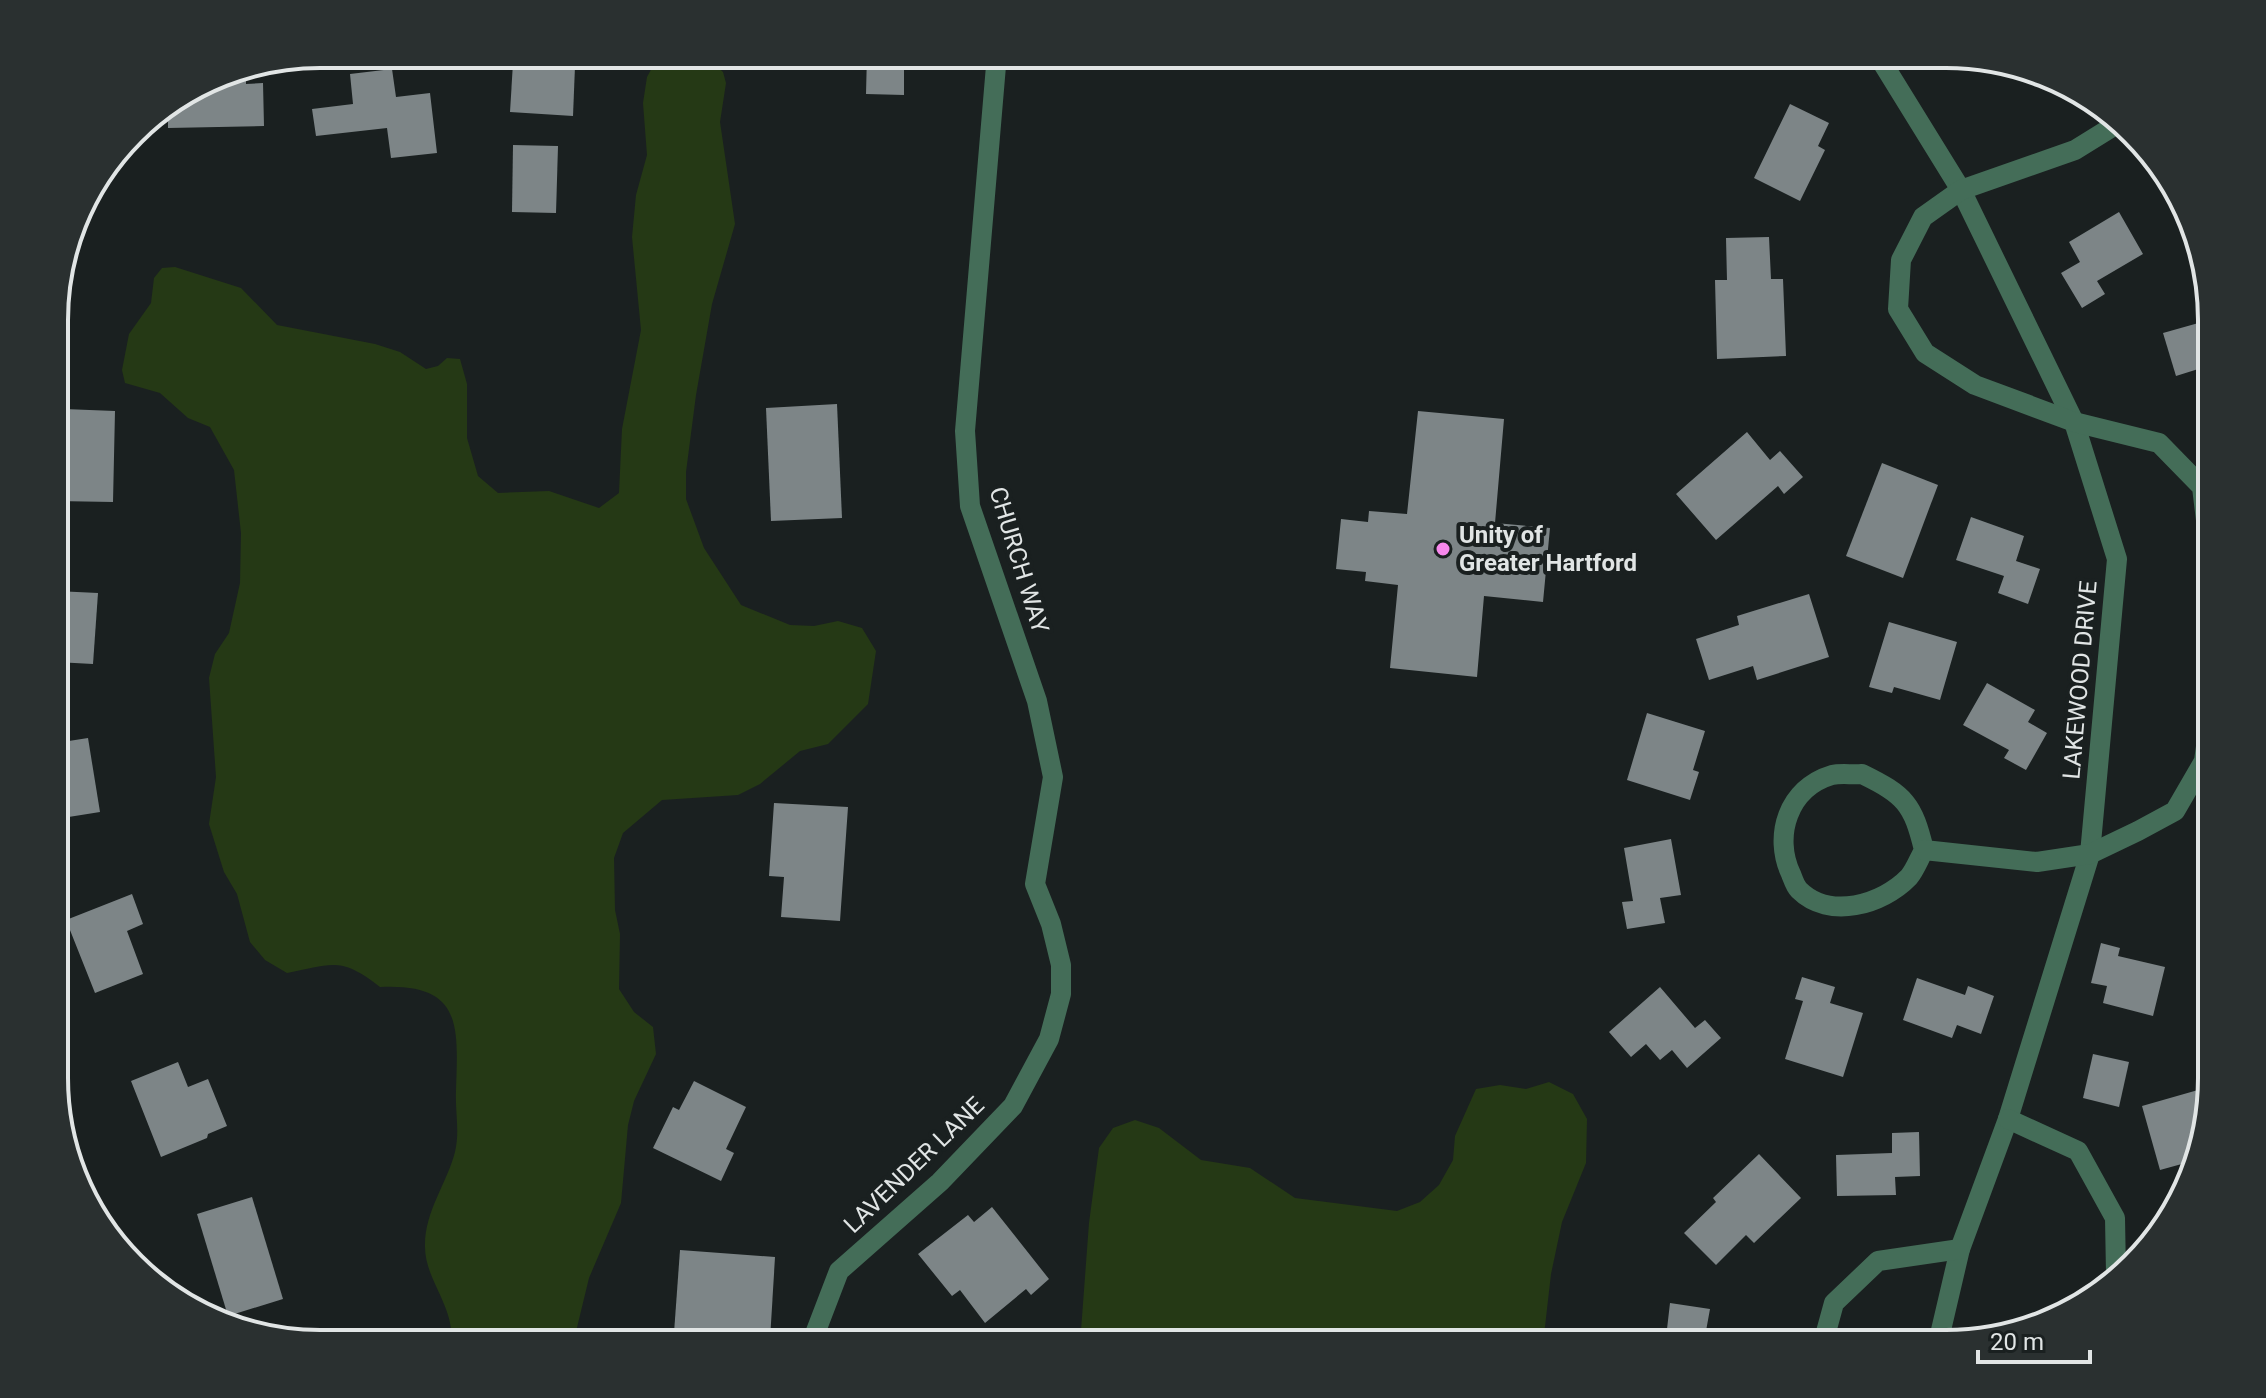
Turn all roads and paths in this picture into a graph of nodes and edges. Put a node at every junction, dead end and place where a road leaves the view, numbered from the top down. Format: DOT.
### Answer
graph roads {
  1 [pos="996,68"];
  2 [pos="1886,68"];
  3 [pos="2109,129"];
  4 [pos="1961,190"];
  5 [pos="2074,422"];
  6 [pos="2197,482"];
  7 [pos="2197,773"];
  8 [pos="1924,850"];
  9 [pos="2090,854"];
  10 [pos="1035,884"];
  11 [pos="2008,1119"];
  12 [pos="1960,1249"];
  13 [pos="2116,1263"];
  14 [pos="1827,1329"];
  15 [pos="1941,1329"];
  16 [pos="816,1330"];
  1 -- 10 [label="street, CHURCH WAY"];
  2 -- 4 [label="street, LAKEWOOD DRIVE"];
  3 -- 4 [label="street"];
  4 -- 5 [label="street, LAKEWOOD DRIVE"];
  4 -- 5 [label="street"];
  5 -- 6 [label="street"];
  5 -- 9 [label="street, LAKEWOOD DRIVE"];
  7 -- 9 [label="street"];
  8 -- 8 [label="street"];
  8 -- 9 [label="street"];
  9 -- 11 [label="street, LAKEWOOD DRIVE"];
  10 -- 16 [label="street, LAVENDER LANE"];
  11 -- 12 [label="street, LAKEWOOD DRIVE"];
  11 -- 13 [label="street"];
  12 -- 14 [label="street"];
  12 -- 15 [label="street, LAKEWOOD DRIVE"];
}
